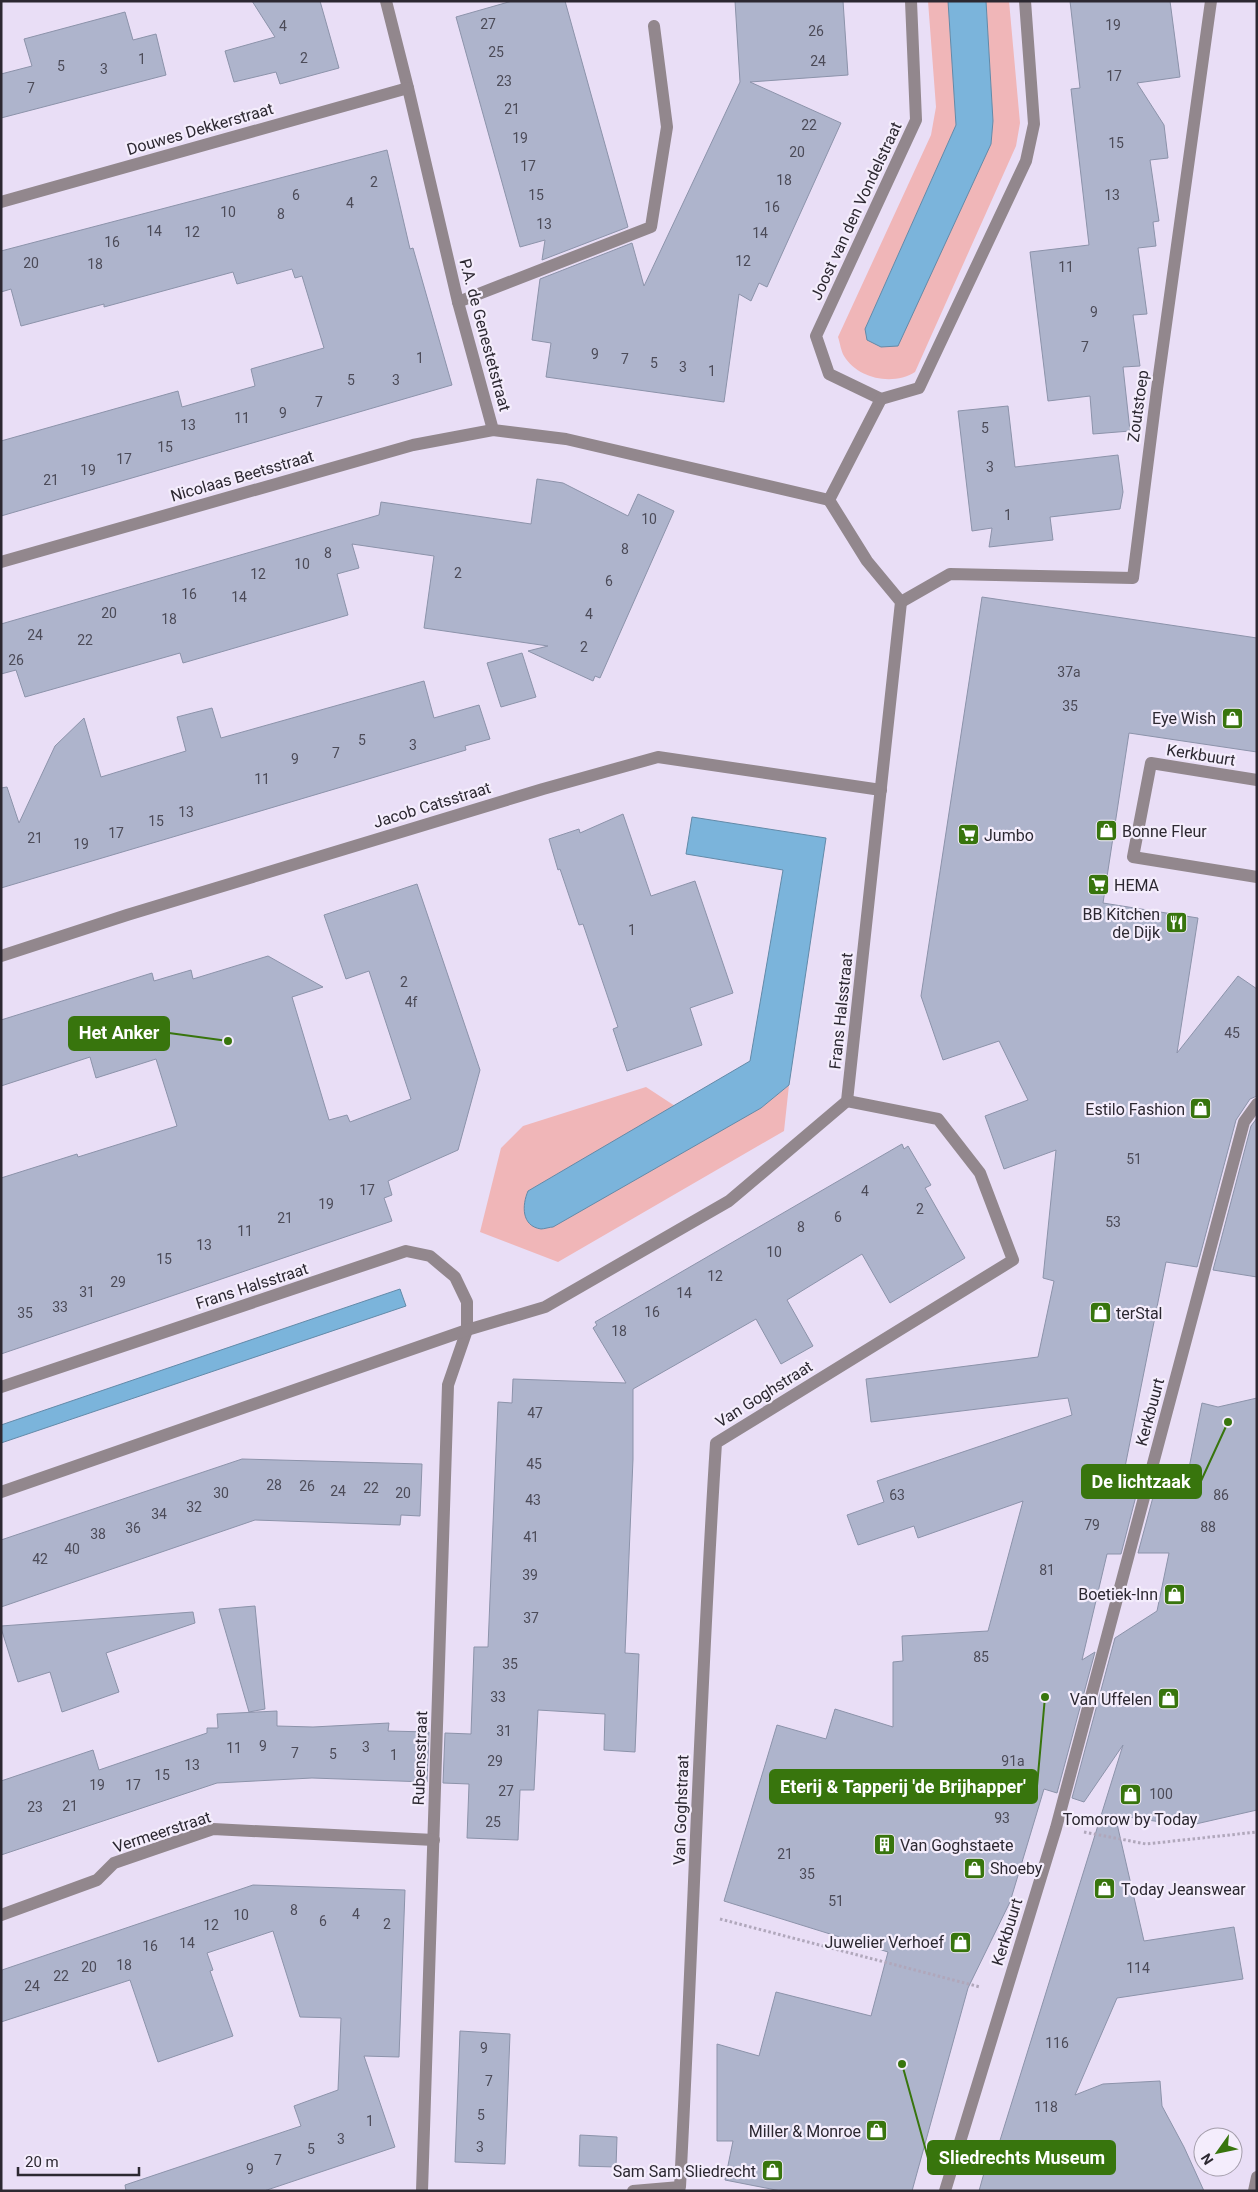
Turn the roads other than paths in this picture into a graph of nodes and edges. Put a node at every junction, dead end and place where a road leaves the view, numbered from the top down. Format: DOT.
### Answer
graph roads {
  1 [pos="386,1"];
  2 [pos="910,1"];
  3 [pos="1025,1"];
  4 [pos="1212,1"];
  5 [pos="654,26"];
  6 [pos="408,88"];
  7 [pos="1,202"];
  8 [pos="458,302"];
  9 [pos="881,399"];
  10 [pos="493,430"];
  11 [pos="829,500"];
  12 [pos="1,562"];
  13 [pos="901,602"];
  14 [pos="1257,780"];
  15 [pos="881,790"];
  16 [pos="1257,877"];
  17 [pos="1,956"];
  18 [pos="847,1102"];
  19 [pos="1257,1104"];
  20 [pos="467,1330"];
  21 [pos="1,1387"];
  22 [pos="1,1492"];
  23 [pos="434,1840"];
  24 [pos="1,1915"];
  25 [pos="1257,2177"];
  26 [pos="422,2191"];
  27 [pos="633,2191"];
  28 [pos="945,2191"];
  29 [pos="1254,2191"];
  1 -- 6 [label="street, P.A. de Genestetstraat"];
  2 -- 9 [label="street, Joost van den Vondelstraat"];
  3 -- 9 [label="street"];
  4 -- 13 [label="street, Zoutstoep"];
  5 -- 8 [label="street"];
  6 -- 7 [label="street, Douwes Dekkerstraat"];
  6 -- 8 [label="street, P.A. de Genestetstraat"];
  8 -- 10 [label="street, P.A. de Genestetstraat"];
  9 -- 11 [label="street"];
  10 -- 11 [label="street, P.A. de Genestetstraat"];
  10 -- 12 [label="street, Nicolaas Beetsstraat"];
  11 -- 13 [label="street"];
  13 -- 15 [label="street, Frans Halsstraat"];
  14 -- 16 [label="street, Kerkbuurt"];
  15 -- 17 [label="street, Jacob Catsstraat"];
  15 -- 18 [label="street, Frans Halsstraat"];
  18 -- 20 [label="street"];
  18 -- 27 [label="street, Van Goghstraat"];
  19 -- 28 [label="street, Kerkbuurt"];
  20 -- 21 [label="street, Frans Halsstraat"];
  20 -- 22 [label="street"];
  20 -- 23 [label="street, Rubensstraat"];
  23 -- 24 [label="street, Vermeerstraat"];
  23 -- 26 [label="street, Rubensstraat"];
  25 -- 29 [label="street"];
}
